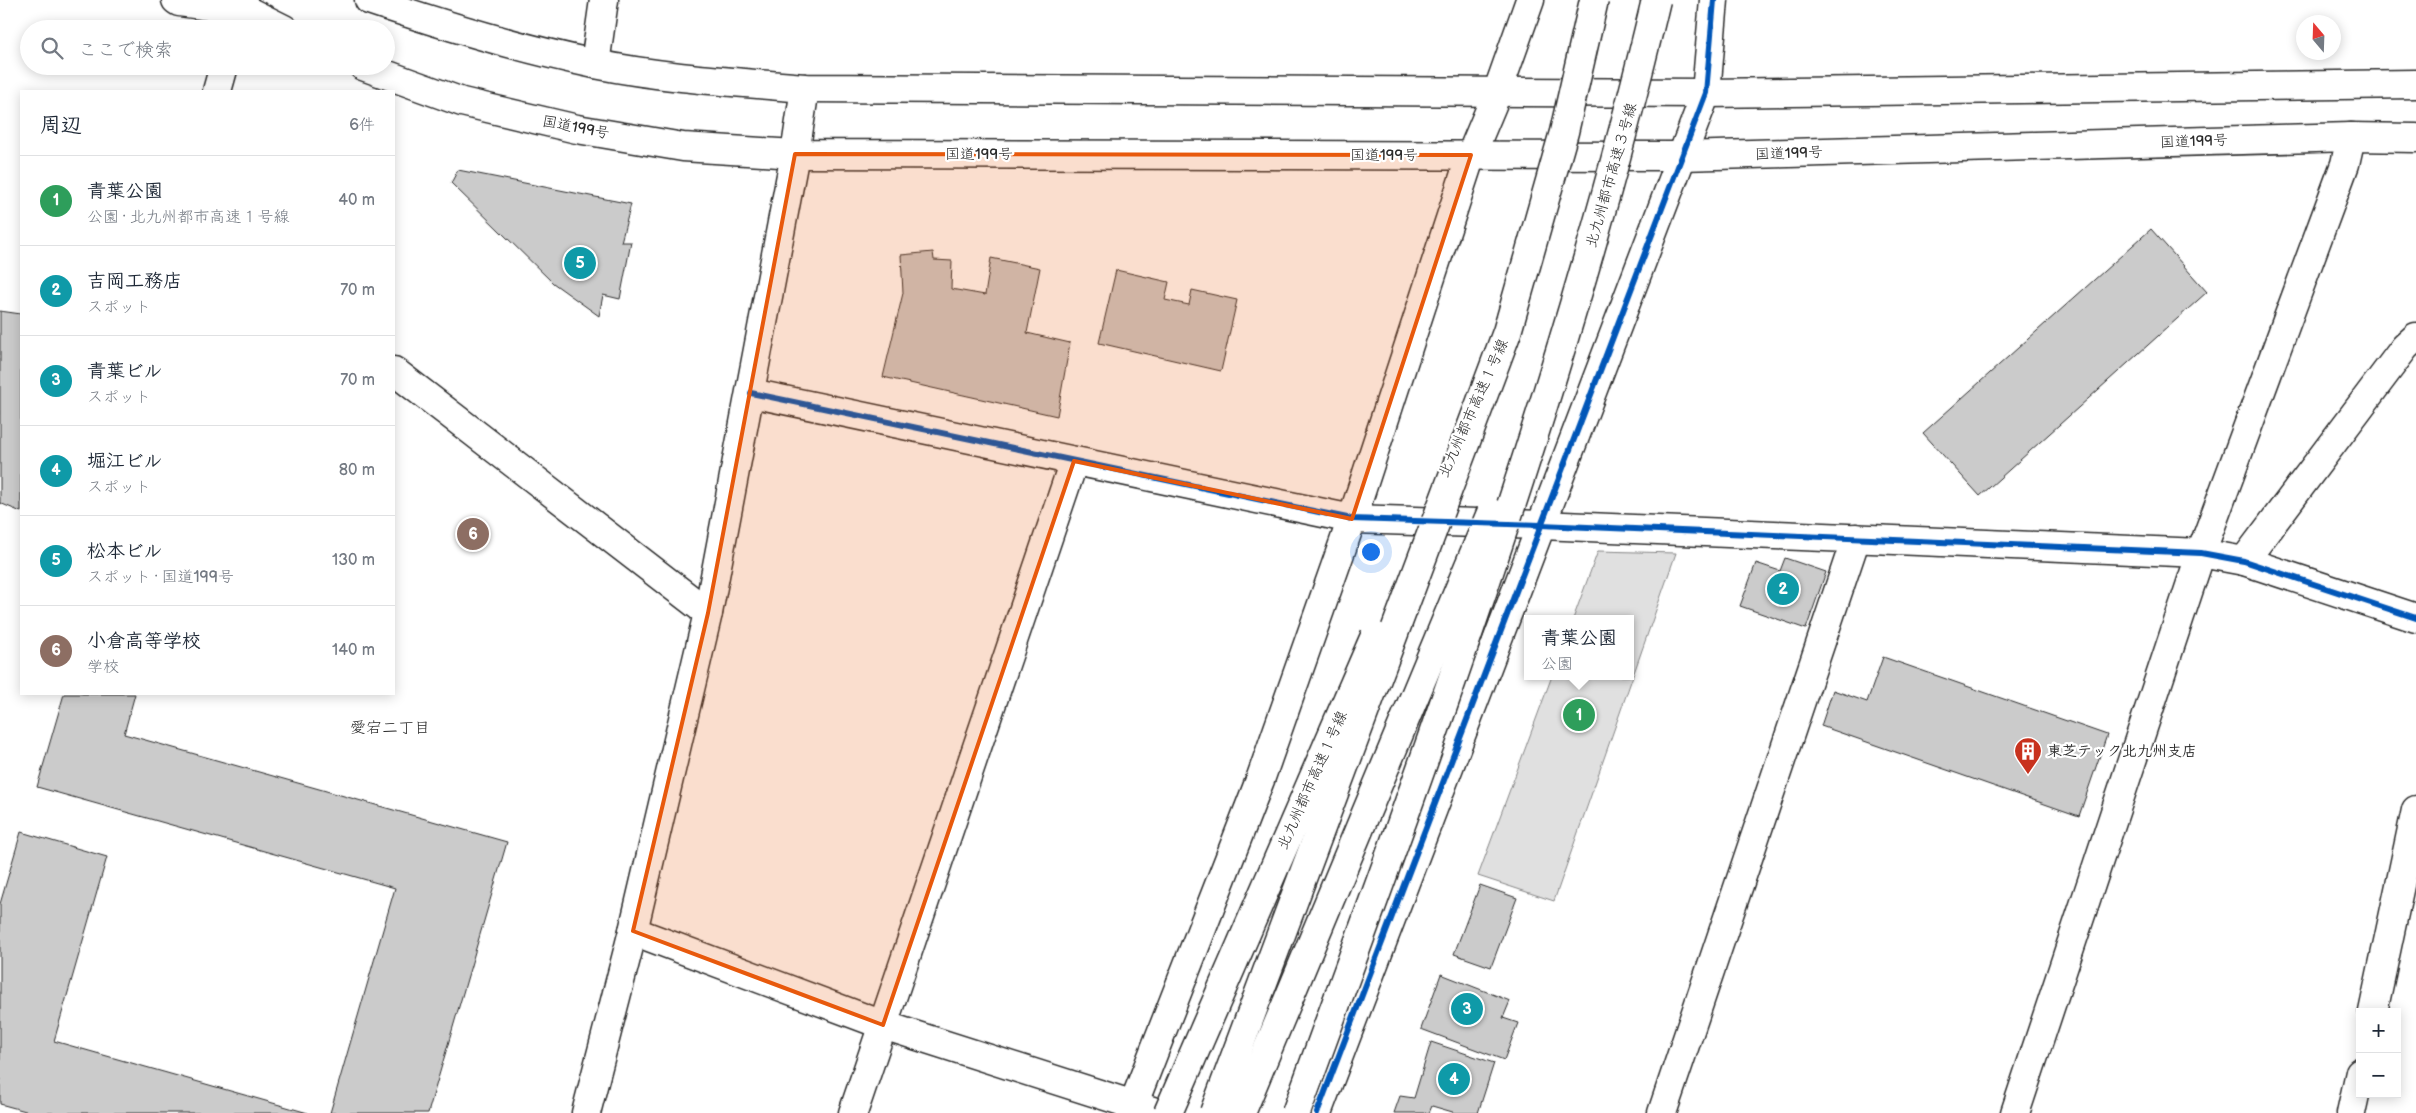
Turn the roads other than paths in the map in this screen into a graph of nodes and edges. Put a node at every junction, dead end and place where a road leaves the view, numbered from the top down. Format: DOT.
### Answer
graph roads {
  1 [pos="176,0"];
  2 [pos="369,0"];
  3 [pos="604,0"];
  4 [pos="1530,0"];
  5 [pos="1594,0"];
  6 [pos="1656,0"];
  7 [pos="1714,0"];
  8 [pos="241,13"];
  9 [pos="260,20"];
  10 [pos="595,64"];
  11 [pos="221,75"];
  12 [pos="388,75"];
  13 [pos="2416,84"];
  14 [pos="805,88"];
  15 [pos="217,90"];
  16 [pos="1497,93"];
  17 [pos="1706,93"];
  18 [pos="2351,137"];
  19 [pos="2416,138"];
  20 [pos="795,154"];
  21 [pos="1471,155"];
  22 [pos="1682,156"];
  23 [pos="1507,332"];
  24 [pos="2416,337"];
  25 [pos="1560,348"];
  26 [pos="395,372"];
  27 [pos="751,393"];
  28 [pos="1074,461"];
  29 [pos="1352,519"];
  30 [pos="1542,525"];
  31 [pos="1856,538"];
  32 [pos="2201,553"];
  33 [pos="2244,561"];
  34 [pos="708,614"];
  35 [pos="2416,618"];
  36 [pos="2416,810"];
  37 [pos="633,931"];
  38 [pos="2374,1008"];
  39 [pos="883,1025"];
  40 [pos="2356,1090"];
  41 [pos="1132,1109"];
  42 [pos="586,1113"];
  43 [pos="853,1113"];
  44 [pos="1159,1113"];
  45 [pos="1168,1113"];
  46 [pos="1214,1113"];
  47 [pos="1241,1113"];
  48 [pos="1296,1113"];
  49 [pos="1317,1113"];
  50 [pos="1662,1113"];
  51 [pos="2015,1113"];
  52 [pos="2351,1113"];
  1 -- 8 [label="main road"];
  2 -- 10 [label="main road"];
  3 -- 10 [label="main road"];
  4 -- 16 [label="main road"];
  5 -- 23 [label="main road, bridge"];
  6 -- 25 [label="main road, 北九州都市高速３号線, bridge"];
  7 -- 17 [label="main road"];
  8 -- 9 [label="main road"];
  10 -- 14 [label="main road"];
  11 -- 15 [label="main road"];
  12 -- 20 [label="main road, 国道199号"];
  13 -- 17 [label="main road"];
  14 -- 16 [label="main road"];
  14 -- 20 [label="main road"];
  16 -- 17 [label="main road"];
  16 -- 21 [label="main road"];
  17 -- 22 [label="main road"];
  18 -- 19 [label="main road, 国道199号"];
  18 -- 22 [label="main road, 国道199号"];
  18 -- 32 [label="main road"];
  20 -- 21 [label="main road, 国道199号"];
  20 -- 27 [label="main road"];
  21 -- 22 [label="main road, 国道199号"];
  21 -- 29 [label="main road"];
  22 -- 30 [label="main road"];
  23 -- 45 [label="main road, 北九州都市高速１号線, bridge"];
  23 -- 46 [label="main road, 北九州都市高速１号線, bridge"];
  24 -- 33 [label="main road"];
  25 -- 47 [label="main road, bridge"];
  25 -- 48 [label="main road, bridge"];
  26 -- 34 [label="main road"];
  27 -- 28 [label="main road"];
  27 -- 34 [label="main road"];
  28 -- 29 [label="main road"];
  28 -- 39 [label="main road"];
  29 -- 30 [label="main road"];
  29 -- 41 [label="main road"];
  30 -- 31 [label="main road"];
  30 -- 49 [label="main road"];
  31 -- 32 [label="main road"];
  31 -- 50 [label="main road"];
  32 -- 33 [label="main road"];
  32 -- 51 [label="main road"];
  33 -- 35 [label="main road"];
  34 -- 37 [label="main road"];
  36 -- 38 [label="main road"];
  37 -- 39 [label="main road"];
  37 -- 42 [label="main road"];
  39 -- 41 [label="main road"];
  39 -- 43 [label="main road"];
  40 -- 52 [label="main road"];
  41 -- 44 [label="main road"];
}
